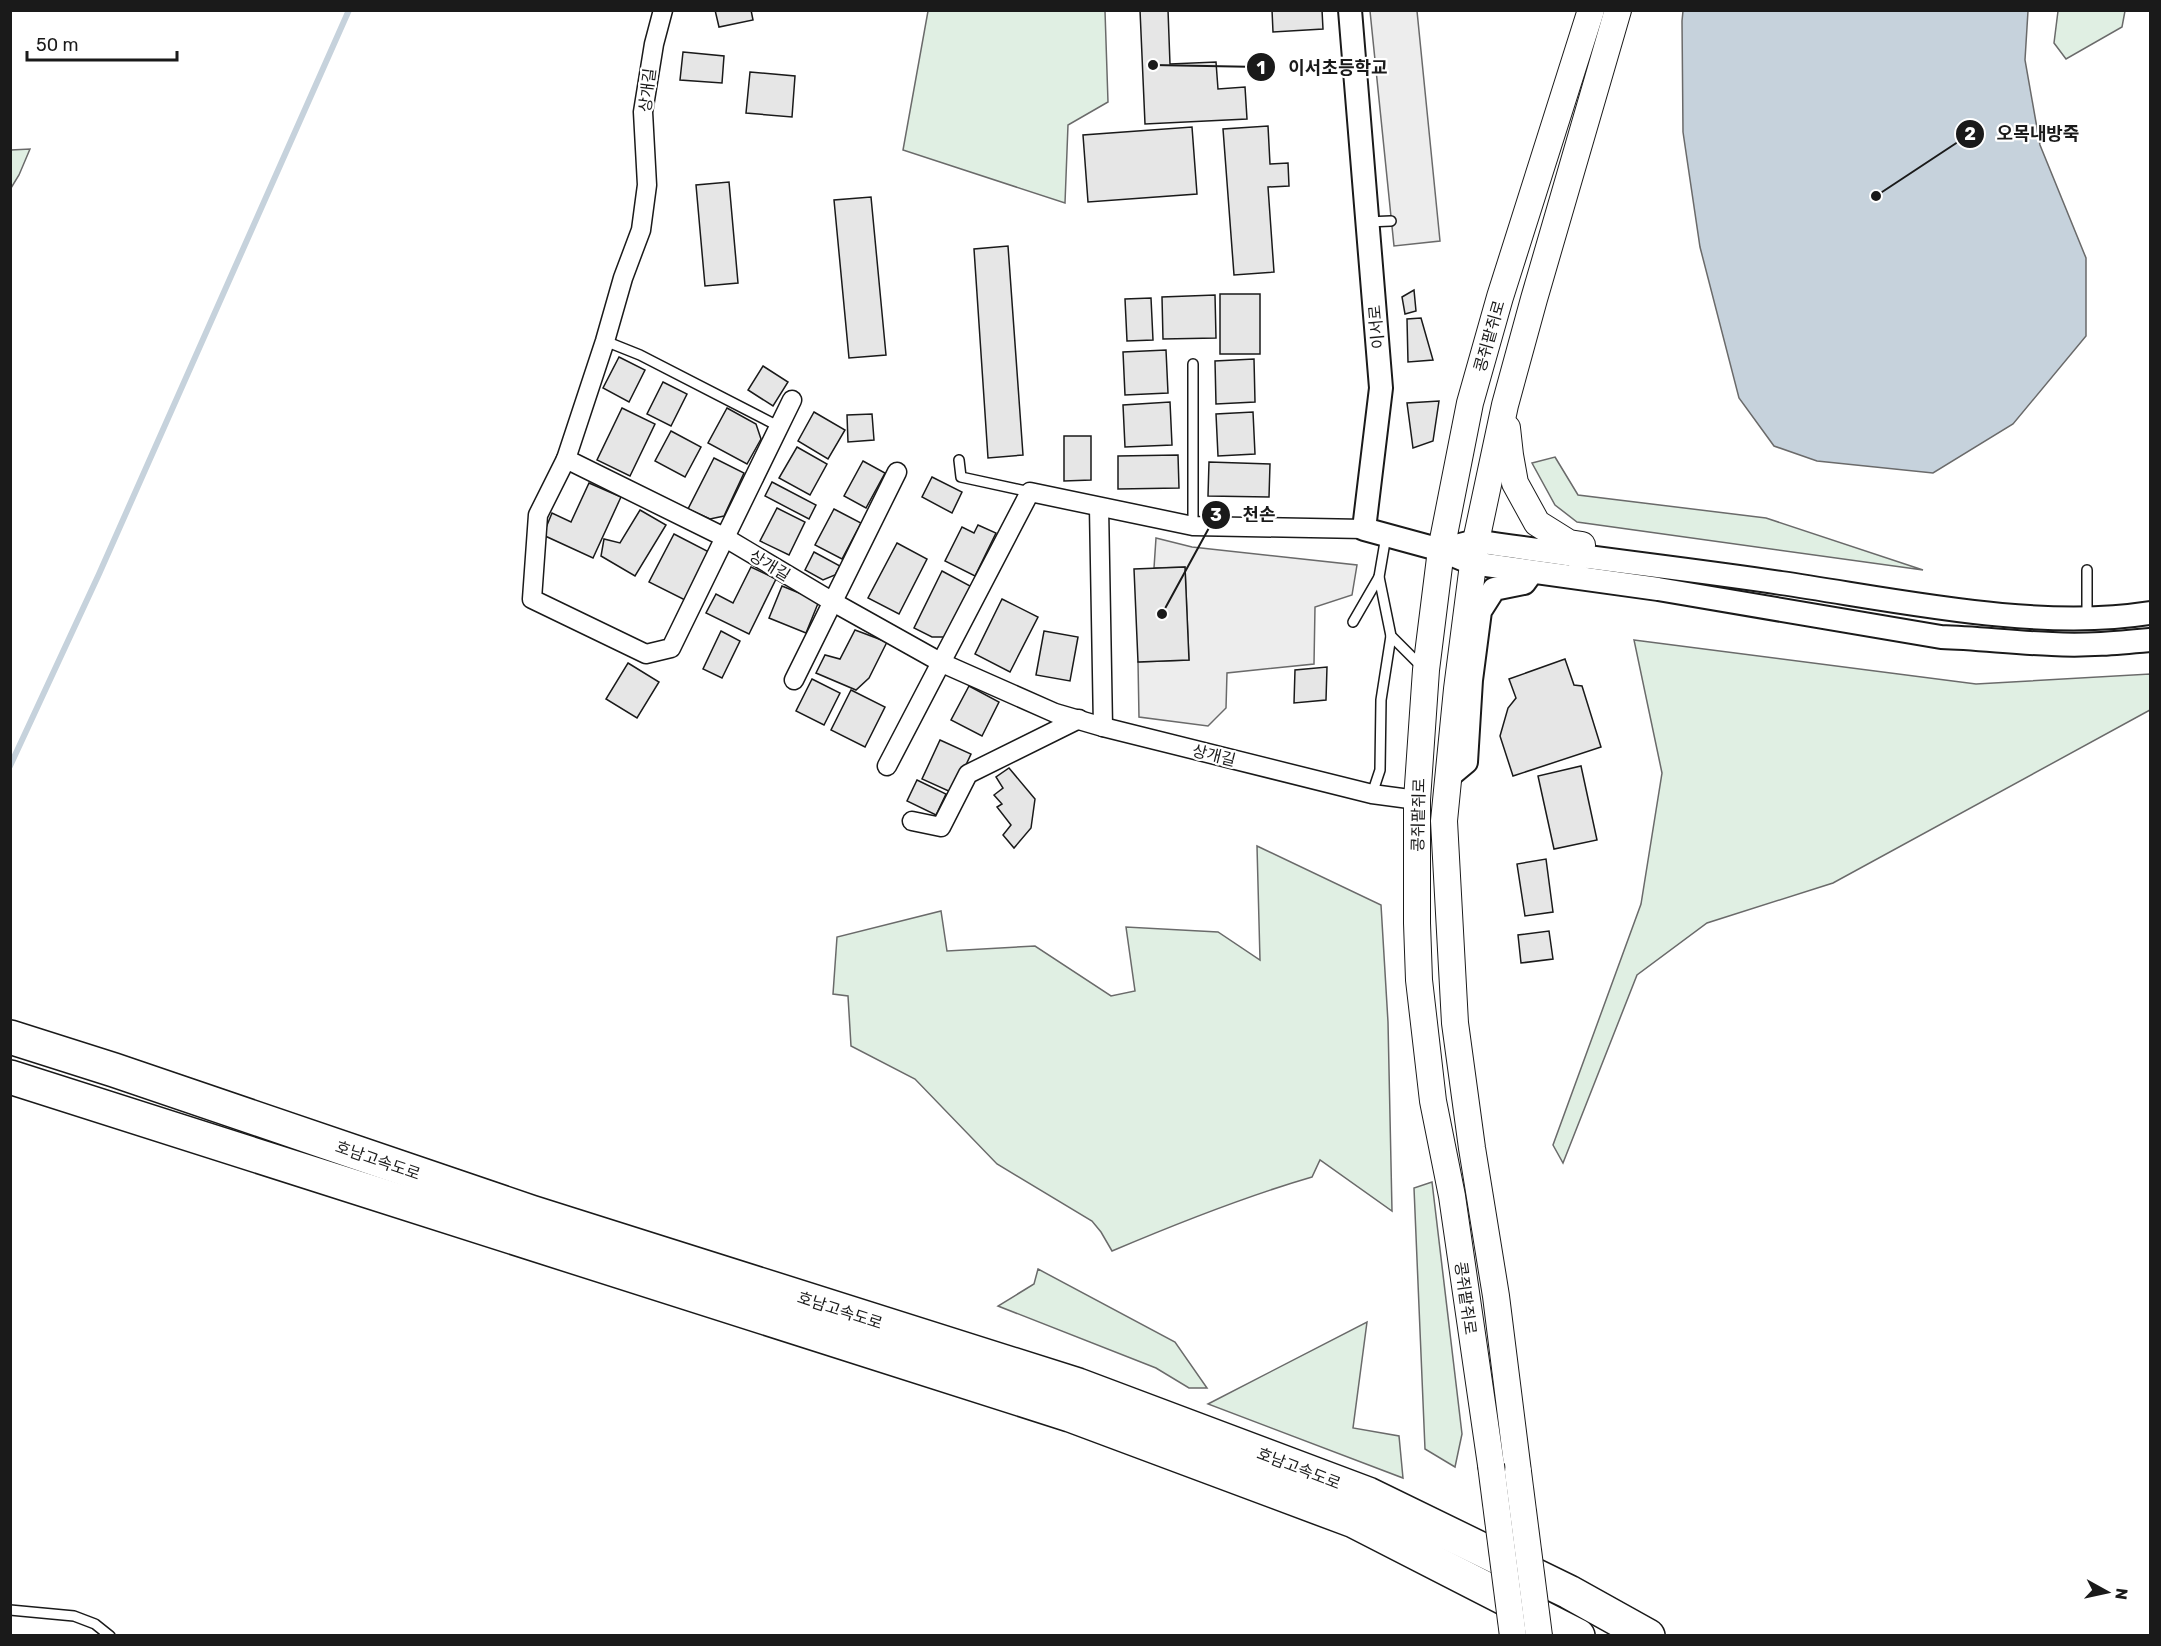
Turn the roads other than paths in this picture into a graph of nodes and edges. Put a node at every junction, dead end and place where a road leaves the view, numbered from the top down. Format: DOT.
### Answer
graph roads {
  1 [pos="663,10"];
  2 [pos="1350,10"];
  3 [pos="1592,10"];
  4 [pos="1618,10"];
  5 [pos="1391,221"];
  6 [pos="1367,222"];
  7 [pos="605,341"];
  8 [pos="1193,364"];
  9 [pos="792,400"];
  10 [pos="1505,405"];
  11 [pos="778,426"];
  12 [pos="566,459"];
  13 [pos="960,460"];
  14 [pos="897,472"];
  15 [pos="1030,492"];
  16 [pos="1099,507"];
  17 [pos="1192,526"];
  18 [pos="1364,529"];
  19 [pos="1386,536"];
  20 [pos="724,537"];
  21 [pos="1441,550"];
  22 [pos="1474,552"];
  23 [pos="1579,557"];
  24 [pos="2087,570"];
  25 [pos="1532,572"];
  26 [pos="1379,577"];
  27 [pos="1896,600"];
  28 [pos="833,602"];
  29 [pos="2151,613"];
  30 [pos="2087,617"];
  31 [pos="1353,622"];
  32 [pos="1892,629"];
  33 [pos="1391,636"];
  34 [pos="2151,640"];
  35 [pos="942,663"];
  36 [pos="1426,670"];
  37 [pos="794,680"];
  38 [pos="1079,719"];
  39 [pos="1103,727"];
  40 [pos="887,765"];
  41 [pos="1448,777"];
  42 [pos="1372,794"];
  43 [pos="1417,800"];
  44 [pos="912,821"];
  45 [pos="10,1037"];
  46 [pos="10,1077"];
  47 [pos="10,1610"];
  48 [pos="110,1635"];
  49 [pos="1513,1635"];
  50 [pos="1539,1635"];
  51 [pos="1578,1635"];
  52 [pos="1648,1635"];
  1 -- 7 [label="street, 상개길"];
  2 -- 6 [label="street, 이서로"];
  3 -- 21 [label="main road, 콩쥐팥쥐로"];
  4 -- 10 [label="main road, 콩쥐팥쥐로"];
  5 -- 6 [label="lane"];
  6 -- 18 [label="street, 이서로"];
  7 -- 11 [label="lane"];
  7 -- 12 [label="street, 상개길"];
  8 -- 17 [label="lane"];
  9 -- 11 [label="street"];
  10 -- 22 [label="main road, 콩쥐팥쥐로"];
  10 -- 23 [label="main road"];
  11 -- 20 [label="street"];
  12 -- 20 [label="street, 상개길"];
  12 -- 20 [label="street"];
  13 -- 15 [label="lane"];
  14 -- 28 [label="street"];
  15 -- 16 [label="street"];
  15 -- 35 [label="street"];
  16 -- 17 [label="street"];
  16 -- 39 [label="street"];
  17 -- 18 [label="street"];
  18 -- 19 [label="street"];
  19 -- 21 [label="street"];
  19 -- 26 [label="lane"];
  20 -- 28 [label="street, 상개길"];
  21 -- 22 [label="street"];
  21 -- 36 [label="main road, 콩쥐팥쥐로"];
  22 -- 23 [label="street"];
  22 -- 25 [label="street"];
  22 -- 41 [label="main road, 콩쥐팥쥐로"];
  23 -- 27 [label="street"];
  24 -- 30 [label="lane"];
  25 -- 32 [label="street"];
  25 -- 41 [label="street"];
  26 -- 31 [label="lane"];
  26 -- 33 [label="lane"];
  27 -- 30 [label="street"];
  27 -- 32 [label="street"];
  28 -- 35 [label="street, 상개길"];
  28 -- 37 [label="street"];
  29 -- 30 [label="street"];
  32 -- 34 [label="street"];
  33 -- 36 [label="lane"];
  33 -- 42 [label="lane"];
  35 -- 38 [label="street, 상개길"];
  35 -- 40 [label="street"];
  36 -- 43 [label="main road, 콩쥐팥쥐로"];
  38 -- 39 [label="street, 상개길"];
  38 -- 44 [label="street"];
  39 -- 42 [label="street, 상개길"];
  41 -- 50 [label="main road, 콩쥐팥쥐로, bridge"];
  42 -- 43 [label="street, 상개길"];
  43 -- 49 [label="main road, 콩쥐팥쥐로, bridge"];
  45 -- 52 [label="highway, 호남고속도로"];
  46 -- 51 [label="highway, 호남고속도로"];
  47 -- 48 [label="lane"];
}
